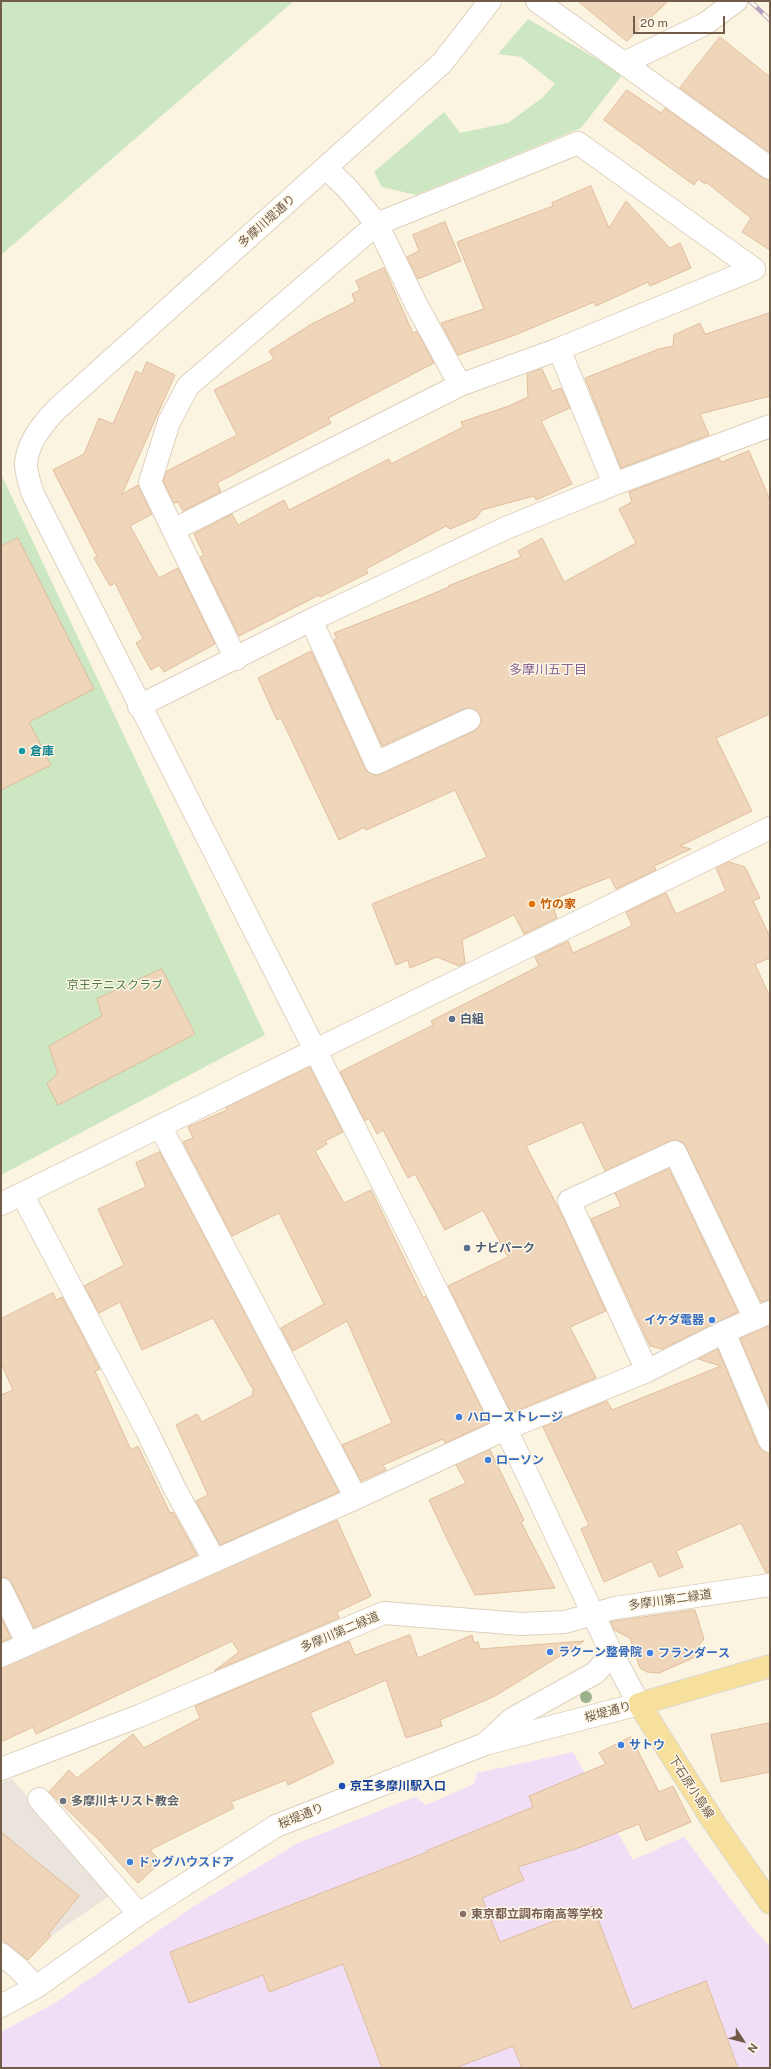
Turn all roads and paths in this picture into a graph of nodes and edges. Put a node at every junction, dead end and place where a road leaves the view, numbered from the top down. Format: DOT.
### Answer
graph roads {
  1 [pos="490,1"];
  2 [pos="537,1"];
  3 [pos="736,1"];
  4 [pos="624,63"];
  5 [pos="326,168"];
  6 [pos="770,168"];
  7 [pos="377,224"];
  8 [pos="762,266"];
  9 [pos="559,349"];
  10 [pos="460,384"];
  11 [pos="770,426"];
  12 [pos="614,484"];
  13 [pos="173,530"];
  14 [pos="311,620"];
  15 [pos="236,659"];
  16 [pos="140,706"];
  17 [pos="469,720"];
  18 [pos="770,828"];
  19 [pos="316,1049"];
  20 [pos="160,1126"];
  21 [pos="22,1194"];
  22 [pos="1,1204"];
  23 [pos="762,1315"];
  24 [pos="724,1332"];
  25 [pos="647,1371"];
  26 [pos="505,1429"];
  27 [pos="770,1441"];
  28 [pos="356,1498"];
  29 [pos="215,1561"];
  30 [pos="770,1585"];
  31 [pos="1,1589"];
  32 [pos="594,1614"];
  33 [pos="28,1644"];
  34 [pos="609,1648"];
  35 [pos="1,1656"];
  36 [pos="770,1666"];
  37 [pos="639,1704"];
  38 [pos="485,1744"];
  39 [pos="1,1769"];
  40 [pos="39,1799"];
  41 [pos="770,1903"];
  42 [pos="139,1914"];
  43 [pos="1,1954"];
  44 [pos="36,1987"];
  45 [pos="1,2006"];
  1 -- 5 [label="street, 多摩川堤通り"];
  2 -- 4 [label="street"];
  3 -- 4 [label="street"];
  4 -- 6 [label="street"];
  5 -- 7 [label="street"];
  5 -- 16 [label="street, 多摩川堤通り"];
  7 -- 8 [label="street"];
  7 -- 10 [label="street"];
  7 -- 13 [label="street"];
  8 -- 9 [label="street"];
  9 -- 10 [label="street"];
  9 -- 12 [label="street"];
  10 -- 13 [label="street"];
  11 -- 12 [label="street"];
  12 -- 14 [label="street"];
  13 -- 15 [label="street"];
  14 -- 15 [label="street"];
  14 -- 17 [label="street"];
  15 -- 16 [label="street"];
  16 -- 19 [label="street, 多摩川堤通り"];
  18 -- 19 [label="street"];
  19 -- 20 [label="street"];
  19 -- 26 [label="street, 多摩川堤通り"];
  20 -- 21 [label="street"];
  20 -- 28 [label="street"];
  21 -- 22 [label="street"];
  21 -- 29 [label="street"];
  23 -- 24 [label="street"];
  23 -- 25 [label="street"];
  24 -- 25 [label="street"];
  24 -- 27 [label="street"];
  25 -- 26 [label="street"];
  26 -- 28 [label="street"];
  26 -- 32 [label="street, 多摩川堤通り"];
  28 -- 29 [label="street"];
  29 -- 33 [label="street"];
  30 -- 32 [label="street, 多摩川第二緑道"];
  31 -- 33 [label="street"];
  32 -- 34 [label="street, 多摩川堤通り"];
  32 -- 39 [label="street, 多摩川第二緑道"];
  33 -- 35 [label="street"];
  34 -- 37 [label="street, 多摩川堤通り"];
  34 -- 38 [label="street"];
  36 -- 37 [label="main road"];
  37 -- 38 [label="street, 桜堤通り"];
  37 -- 41 [label="main road, 下石原小島線"];
  38 -- 42 [label="street, 桜堤通り"];
  40 -- 42 [label="street"];
  42 -- 44 [label="street, 桜堤通り"];
  43 -- 44 [label="street"];
  44 -- 45 [label="street, 桜堤通り"];
}
